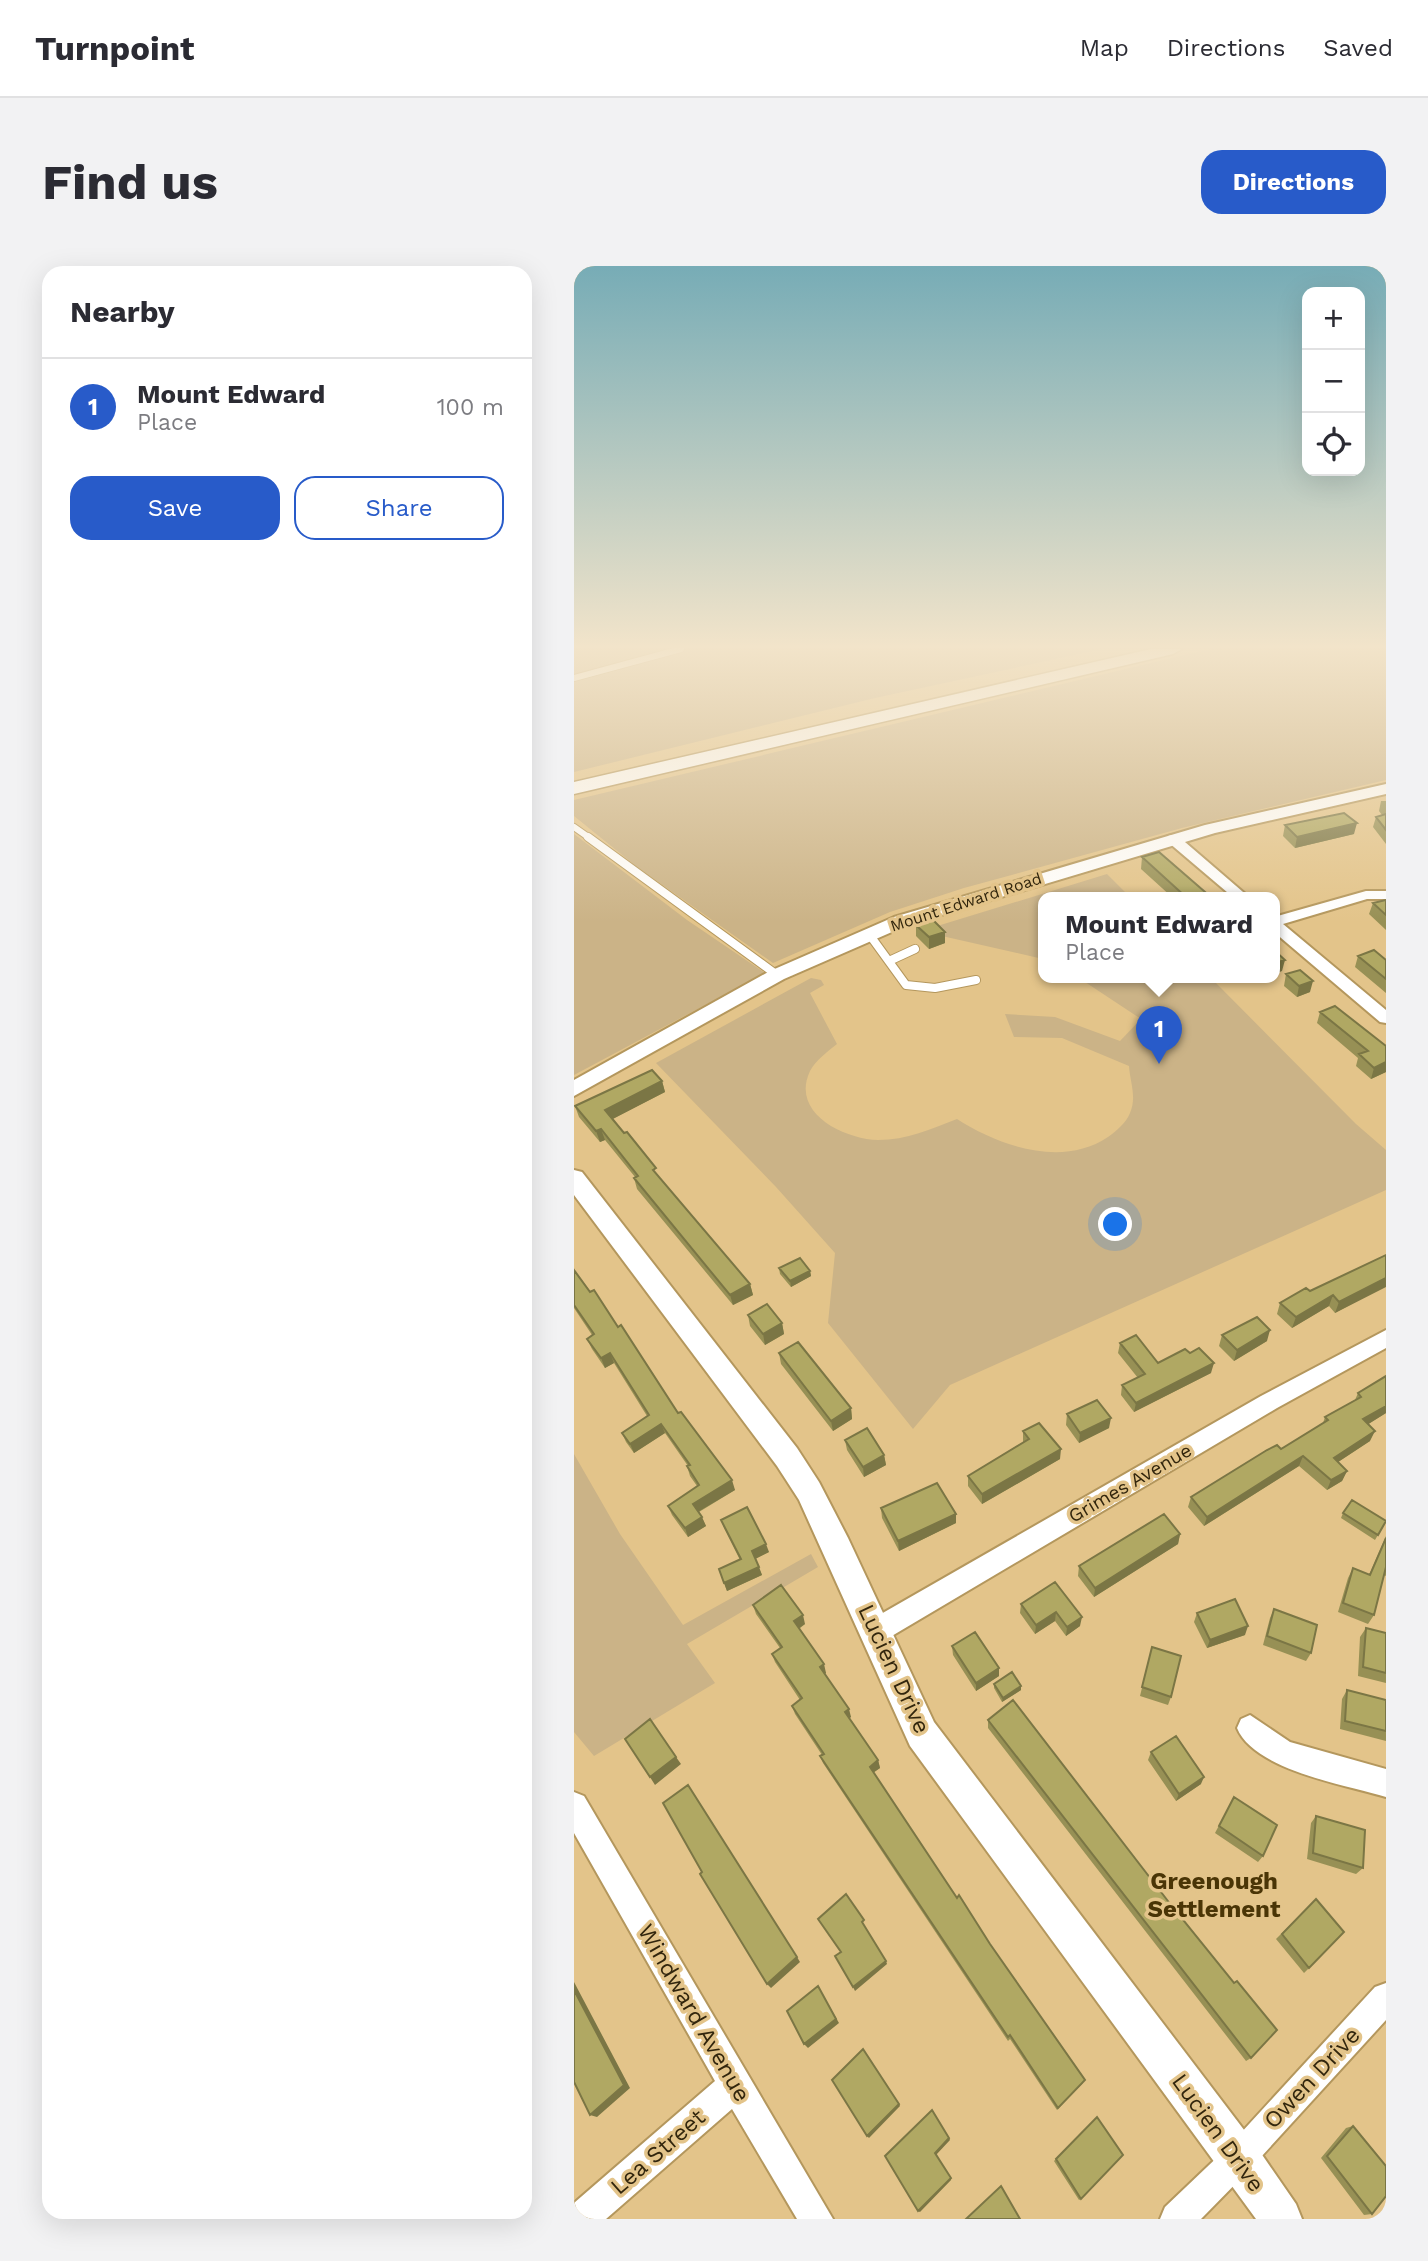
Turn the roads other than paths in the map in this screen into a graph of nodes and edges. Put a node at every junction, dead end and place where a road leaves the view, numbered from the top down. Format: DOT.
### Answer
graph roads {
  1 [pos="780,740"];
  2 [pos="574,788"];
  3 [pos="1386,789"];
  4 [pos="574,827"];
  5 [pos="1173,839"];
  6 [pos="1236,892"];
  7 [pos="1386,895"];
  8 [pos="1280,921"];
  9 [pos="1280,927"];
  10 [pos="869,934"];
  11 [pos="915,948"];
  12 [pos="888,961"];
  13 [pos="777,975"];
  14 [pos="976,979"];
  15 [pos="1386,1018"];
  16 [pos="574,1089"];
  17 [pos="574,1178"];
  18 [pos="1386,1338"];
  19 [pos="876,1631"];
  20 [pos="1251,1728"];
  21 [pos="1386,1783"];
  22 [pos="574,1806"];
  23 [pos="1386,1998"];
  24 [pos="735,2085"];
  25 [pos="1239,2158"];
  26 [pos="581,2219"];
  27 [pos="816,2219"];
  28 [pos="1177,2219"];
  29 [pos="1281,2219"];
  1 -- 2 [label="main road"];
  3 -- 5 [label="street, Mount Edward Road"];
  4 -- 13 [label="lane"];
  5 -- 6 [label="street"];
  5 -- 10 [label="street, Mount Edward Road"];
  7 -- 8 [label="street"];
  9 -- 15 [label="street"];
  10 -- 12 [label="lane"];
  10 -- 13 [label="street, Mount Edward Road"];
  11 -- 12 [label="lane"];
  12 -- 14 [label="lane"];
  13 -- 16 [label="street, Mount Edward Road"];
  17 -- 19 [label="street, Lucien Drive"];
  18 -- 19 [label="street, Grimes Avenue"];
  19 -- 25 [label="street, Lucien Drive"];
  20 -- 21 [label="street"];
  22 -- 24 [label="street, Windward Avenue"];
  23 -- 25 [label="street, Owen Drive"];
  24 -- 26 [label="street, Lea Street"];
  24 -- 27 [label="street, Windward Avenue"];
  25 -- 28 [label="street"];
  25 -- 29 [label="street, Lucien Drive"];
}
